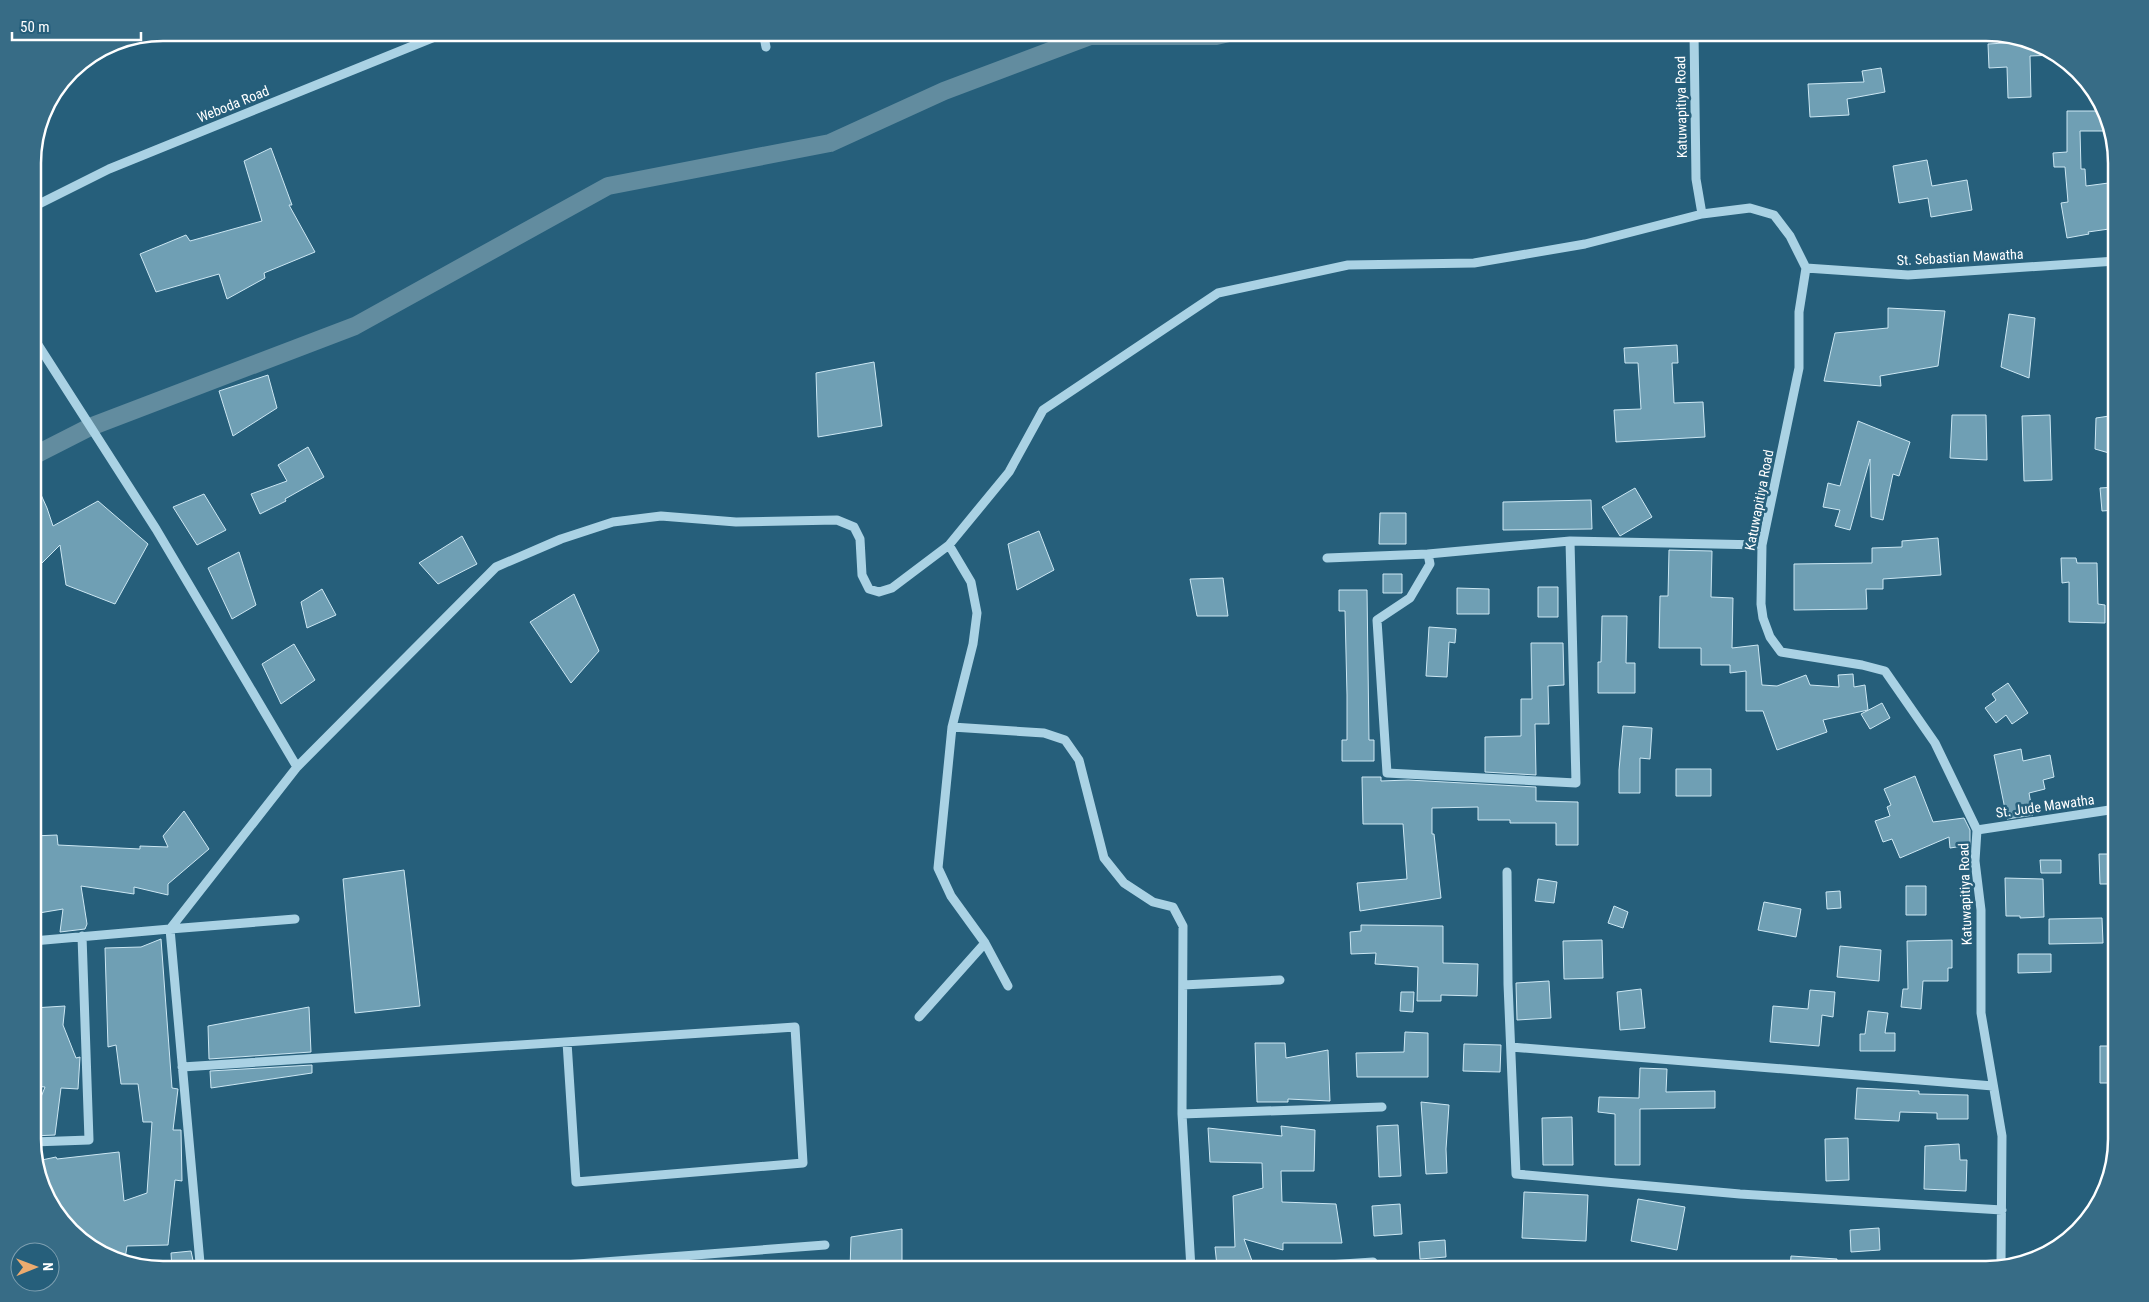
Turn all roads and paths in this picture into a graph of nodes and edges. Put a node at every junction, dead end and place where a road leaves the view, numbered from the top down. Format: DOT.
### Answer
graph roads {
  1 [pos="425,41"];
  2 [pos="764,41"];
  3 [pos="1694,41"];
  4 [pos="766,47"];
  5 [pos="42,202"];
  6 [pos="1702,214"];
  7 [pos="2107,262"];
  8 [pos="1806,268"];
  9 [pos="42,352"];
  10 [pos="1570,541"];
  11 [pos="949,545"];
  12 [pos="1762,545"];
  13 [pos="1428,554"];
  14 [pos="1327,558"];
  15 [pos="952,728"];
  16 [pos="297,767"];
  17 [pos="2108,810"];
  18 [pos="1977,830"];
  19 [pos="1507,872"];
  20 [pos="295,919"];
  21 [pos="170,929"];
  22 [pos="82,936"];
  23 [pos="42,940"];
  24 [pos="985,943"];
  25 [pos="1280,980"];
  26 [pos="1183,985"];
  27 [pos="1008,986"];
  28 [pos="919,1017"];
  29 [pos="567,1042"];
  30 [pos="1511,1047"];
  31 [pos="182,1067"];
  32 [pos="1993,1086"];
  33 [pos="1382,1107"];
  34 [pos="1182,1114"];
  35 [pos="42,1142"];
  36 [pos="2002,1210"];
  37 [pos="825,1245"];
  38 [pos="2001,1260"];
  39 [pos="200,1261"];
  40 [pos="625,1261"];
  41 [pos="1190,1261"];
  1 -- 5 [label="street, Weboda Road"];
  2 -- 4 [label="street"];
  3 -- 6 [label="street, Katuwapitiya Road"];
  6 -- 8 [label="street"];
  6 -- 11 [label="street"];
  7 -- 8 [label="street, St. Sebastian Mawatha"];
  8 -- 12 [label="street, Katuwapitiya Road"];
  9 -- 16 [label="street"];
  10 -- 12 [label="street"];
  10 -- 13 [label="street"];
  10 -- 13 [label="street"];
  11 -- 15 [label="street"];
  11 -- 16 [label="street"];
  12 -- 18 [label="street, Katuwapitiya Road"];
  13 -- 14 [label="street"];
  15 -- 24 [label="street"];
  15 -- 26 [label="street"];
  16 -- 21 [label="street"];
  17 -- 18 [label="street, St. Jude Mawatha"];
  18 -- 32 [label="street, Katuwapitiya Road"];
  19 -- 30 [label="street"];
  20 -- 21 [label="street"];
  21 -- 22 [label="street"];
  21 -- 31 [label="street"];
  22 -- 23 [label="street"];
  22 -- 35 [label="street"];
  24 -- 27 [label="street"];
  24 -- 28 [label="street"];
  25 -- 26 [label="street"];
  26 -- 34 [label="street"];
  29 -- 29 [label="street"];
  29 -- 31 [label="street"];
  30 -- 32 [label="street"];
  30 -- 36 [label="street"];
  31 -- 39 [label="street"];
  32 -- 36 [label="street, Katuwapitiya Road"];
  33 -- 34 [label="street"];
  34 -- 41 [label="street"];
  36 -- 38 [label="street, Katuwapitiya Road"];
  37 -- 40 [label="street"];
}
